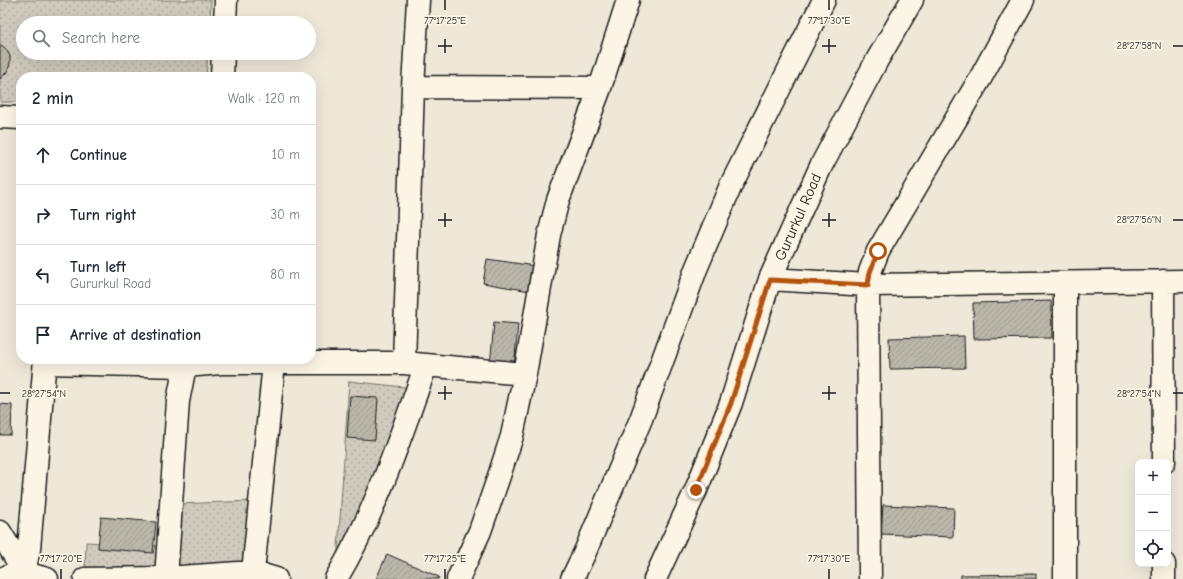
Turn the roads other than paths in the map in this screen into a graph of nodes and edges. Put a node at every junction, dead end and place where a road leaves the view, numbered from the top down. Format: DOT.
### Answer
graph roads {
  1 [pos="226,0"];
  2 [pos="418,0"];
  3 [pos="628,0"];
  4 [pos="824,0"];
  5 [pos="912,0"];
  6 [pos="1023,0"];
  7 [pos="225,16"];
  8 [pos="223,60"];
  9 [pos="222,72"];
  10 [pos="413,87"];
  11 [pos="600,88"];
  12 [pos="0,117"];
  13 [pos="16,118"];
  14 [pos="770,280"];
  15 [pos="1173,281"];
  16 [pos="1065,283"];
  17 [pos="868,285"];
  18 [pos="316,363"];
  19 [pos="404,363"];
  20 [pos="45,364"];
  21 [pos="129,364"];
  22 [pos="199,364"];
  23 [pos="274,364"];
  24 [pos="426,365"];
  25 [pos="185,366"];
  26 [pos="525,374"];
  27 [pos="1164,459"];
  28 [pos="0,532"];
  29 [pos="1164,567"];
  30 [pos="23,570"];
  31 [pos="253,572"];
  32 [pos="166,578"];
  33 [pos="1,579"];
  34 [pos="47,579"];
  35 [pos="85,579"];
  36 [pos="276,579"];
  37 [pos="336,579"];
  38 [pos="458,579"];
  39 [pos="572,579"];
  40 [pos="655,579"];
  41 [pos="870,579"];
  42 [pos="1065,579"];
  43 [pos="1164,579"];
  1 -- 7 [label="street"];
  2 -- 10 [label="street"];
  3 -- 11 [label="street"];
  4 -- 39 [label="street"];
  5 -- 14 [label="street, Gururkul Road"];
  6 -- 17 [label="street"];
  8 -- 9 [label="street"];
  10 -- 11 [label="street"];
  10 -- 19 [label="street"];
  11 -- 26 [label="street"];
  12 -- 13 [label="street"];
  14 -- 17 [label="street"];
  14 -- 40 [label="street, Gururkul Road"];
  15 -- 16 [label="street"];
  15 -- 27 [label="street"];
  16 -- 17 [label="street"];
  16 -- 42 [label="street"];
  17 -- 41 [label="street"];
  18 -- 19 [label="street"];
  19 -- 24 [label="street"];
  20 -- 30 [label="street"];
  21 -- 25 [label="street"];
  22 -- 25 [label="street"];
  23 -- 31 [label="street"];
  24 -- 26 [label="street"];
  24 -- 37 [label="street"];
  25 -- 32 [label="street"];
  26 -- 38 [label="street"];
  28 -- 30 [label="street"];
  29 -- 43 [label="street"];
  30 -- 33 [label="street"];
  30 -- 34 [label="street"];
  31 -- 32 [label="street"];
  31 -- 36 [label="street"];
  32 -- 35 [label="street"];
}
